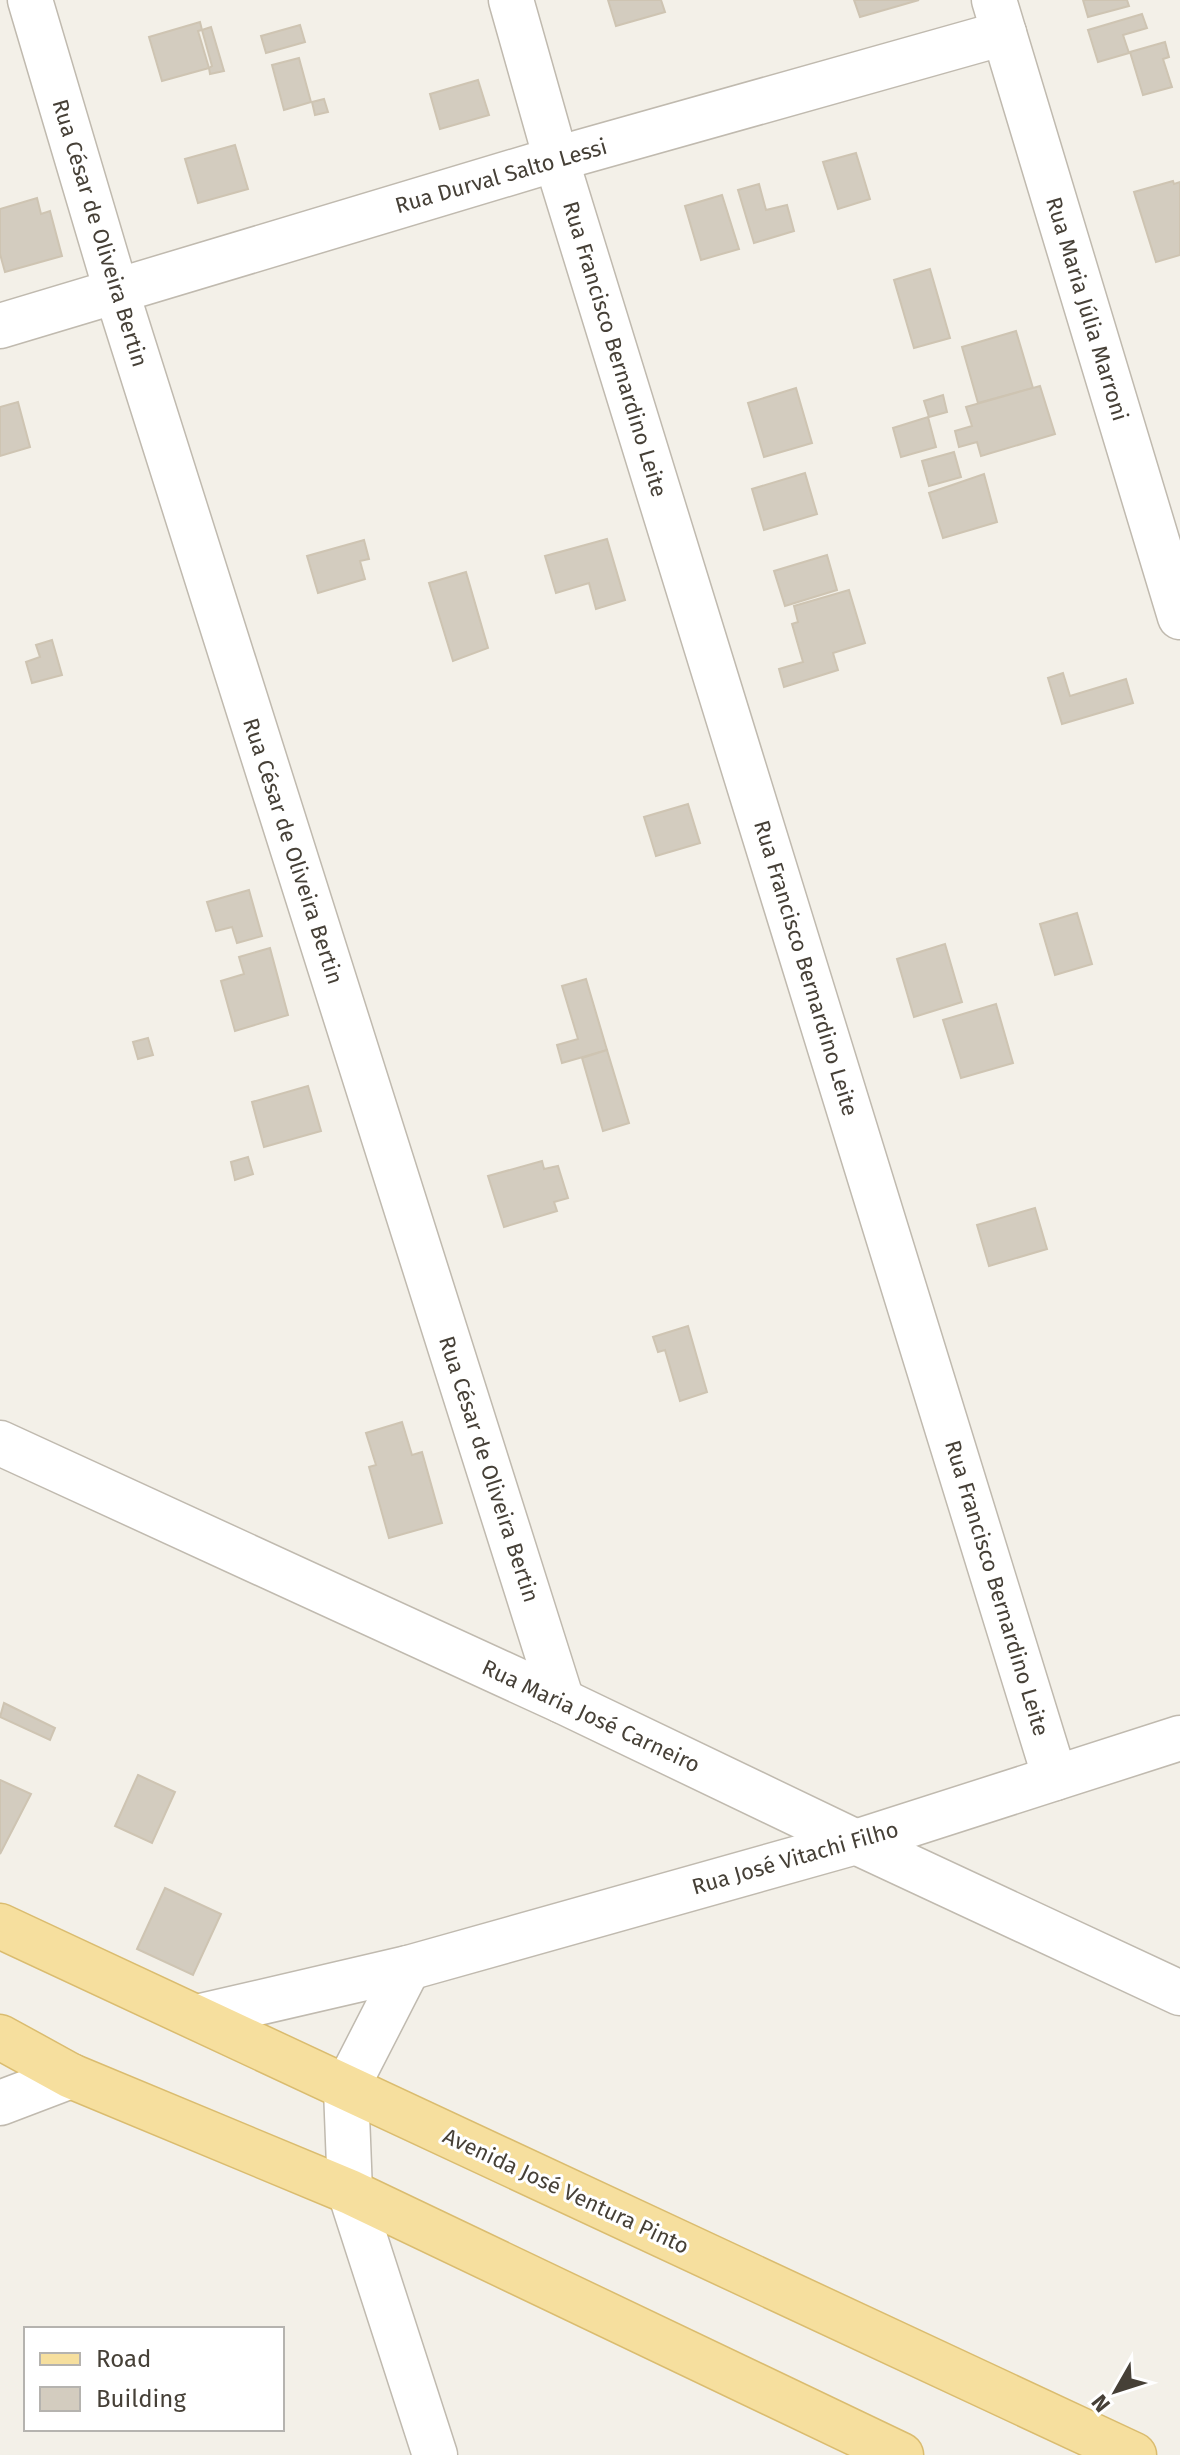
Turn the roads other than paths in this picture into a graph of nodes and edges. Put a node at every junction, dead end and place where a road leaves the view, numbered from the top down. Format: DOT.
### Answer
graph roads {
  1 [pos="30,0"];
  2 [pos="511,0"];
  3 [pos="999,16"];
  4 [pos="556,159"];
  5 [pos="116,290"];
  6 [pos="0,326"];
  7 [pos="1180,617"];
  8 [pos="0,1443"];
  9 [pos="562,1701"];
  10 [pos="1180,1738"];
  11 [pos="1055,1778"];
  12 [pos="856,1842"];
  13 [pos="0,1926"];
  14 [pos="408,1968"];
  15 [pos="1180,1993"];
  16 [pos="197,2017"];
  17 [pos="0,2037"];
  18 [pos="71,2076"];
  19 [pos="346,2089"];
  20 [pos="0,2103"];
  21 [pos="350,2192"];
  22 [pos="435,2455"];
  23 [pos="901,2455"];
  24 [pos="1134,2455"];
  1 -- 5 [label="street, Rua César de Oliveira Bertin"];
  2 -- 4 [label="street, Rua Francisco Bernardino Leite"];
  3 -- 4 [label="street, Rua Durval Salto Lessi"];
  3 -- 7 [label="street, Rua Maria Júlia Marroni"];
  4 -- 5 [label="street, Rua Durval Salto Lessi"];
  4 -- 11 [label="street, Rua Francisco Bernardino Leite"];
  5 -- 6 [label="street, Rua Durval Salto Lessi"];
  5 -- 9 [label="street, Rua César de Oliveira Bertin"];
  8 -- 9 [label="street, Rua Maria José Carneiro"];
  9 -- 12 [label="street, Rua Maria José Carneiro"];
  10 -- 11 [label="street, Rua José Vitachi Filho"];
  11 -- 12 [label="street, Rua José Vitachi Filho"];
  12 -- 14 [label="street, Rua José Vitachi Filho"];
  12 -- 15 [label="street, Rua Maria José Carneiro"];
  13 -- 16 [label="main road, Avenida José Ventura Pinto"];
  14 -- 16 [label="street, Rua José Vitachi Filho"];
  14 -- 19 [label="street"];
  16 -- 19 [label="main road, Avenida José Ventura Pinto"];
  17 -- 18 [label="main road"];
  18 -- 20 [label="street"];
  18 -- 21 [label="main road"];
  19 -- 21 [label="street"];
  19 -- 24 [label="main road, Avenida José Ventura Pinto"];
  21 -- 22 [label="street"];
  21 -- 23 [label="main road"];
}
